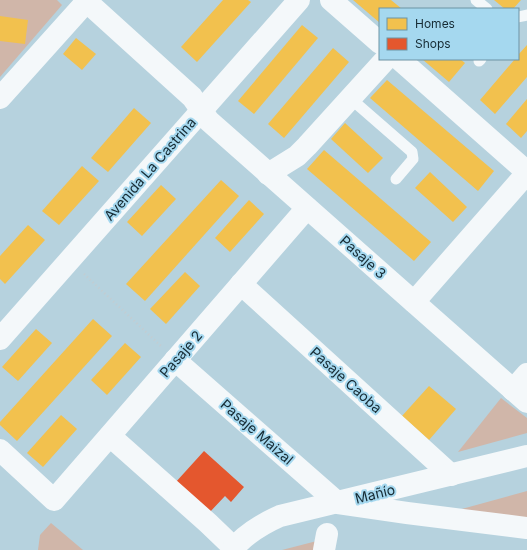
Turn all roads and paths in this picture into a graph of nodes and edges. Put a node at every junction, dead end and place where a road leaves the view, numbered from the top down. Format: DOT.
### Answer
graph roads {
  1 [pos="86,0"];
  2 [pos="299,0"];
  3 [pos="331,0"];
  4 [pos="476,0"];
  5 [pos="486,8"];
  6 [pos="379,42"];
  7 [pos="385,60"];
  8 [pos="400,60"];
  9 [pos="0,98"];
  10 [pos="350,98"];
  11 [pos="202,110"];
  12 [pos="527,172"];
  13 [pos="268,174"];
  14 [pos="396,179"];
  15 [pos="307,208"];
  16 [pos="69,260"];
  17 [pos="241,284"];
  18 [pos="414,302"];
  19 [pos="0,339"];
  20 [pos="175,360"];
  21 [pos="522,389"];
  22 [pos="110,436"];
  23 [pos="0,450"];
  24 [pos="527,456"];
  25 [pos="451,475"];
  26 [pos="338,503"];
  27 [pos="527,528"];
  28 [pos="233,549"];
  1 -- 9 [label="street"];
  1 -- 11 [label="street, Pasaje 3"];
  2 -- 11 [label="street, Avenida La Castrina"];
  3 -- 6 [label="street"];
  4 -- 5 [label="lane"];
  7 -- 10 [label="street"];
  8 -- 12 [label="street"];
  10 -- 13 [label="street"];
  10 -- 14 [label="lane"];
  11 -- 13 [label="street, Pasaje 3"];
  11 -- 16 [label="street, Avenida La Castrina"];
  12 -- 18 [label="street"];
  13 -- 15 [label="street, Pasaje 3"];
  15 -- 17 [label="street, Pasaje 2"];
  15 -- 18 [label="street, Pasaje 3"];
  16 -- 19 [label="street, Avenida La Castrina"];
  16 -- 20 [label="path"];
  17 -- 20 [label="street, Pasaje 2"];
  17 -- 25 [label="street, Pasaje Caoba"];
  18 -- 21 [label="street, Pasaje 3"];
  20 -- 22 [label="street, Pasaje 2"];
  20 -- 26 [label="street, Pasaje Maizal"];
  22 -- 23 [label="street, Pasaje 2"];
  22 -- 28 [label="street"];
  24 -- 25 [label="street, Mañío"];
  25 -- 26 [label="street, Mañío"];
  26 -- 27 [label="street"];
  26 -- 28 [label="street, Mañío"];
}
